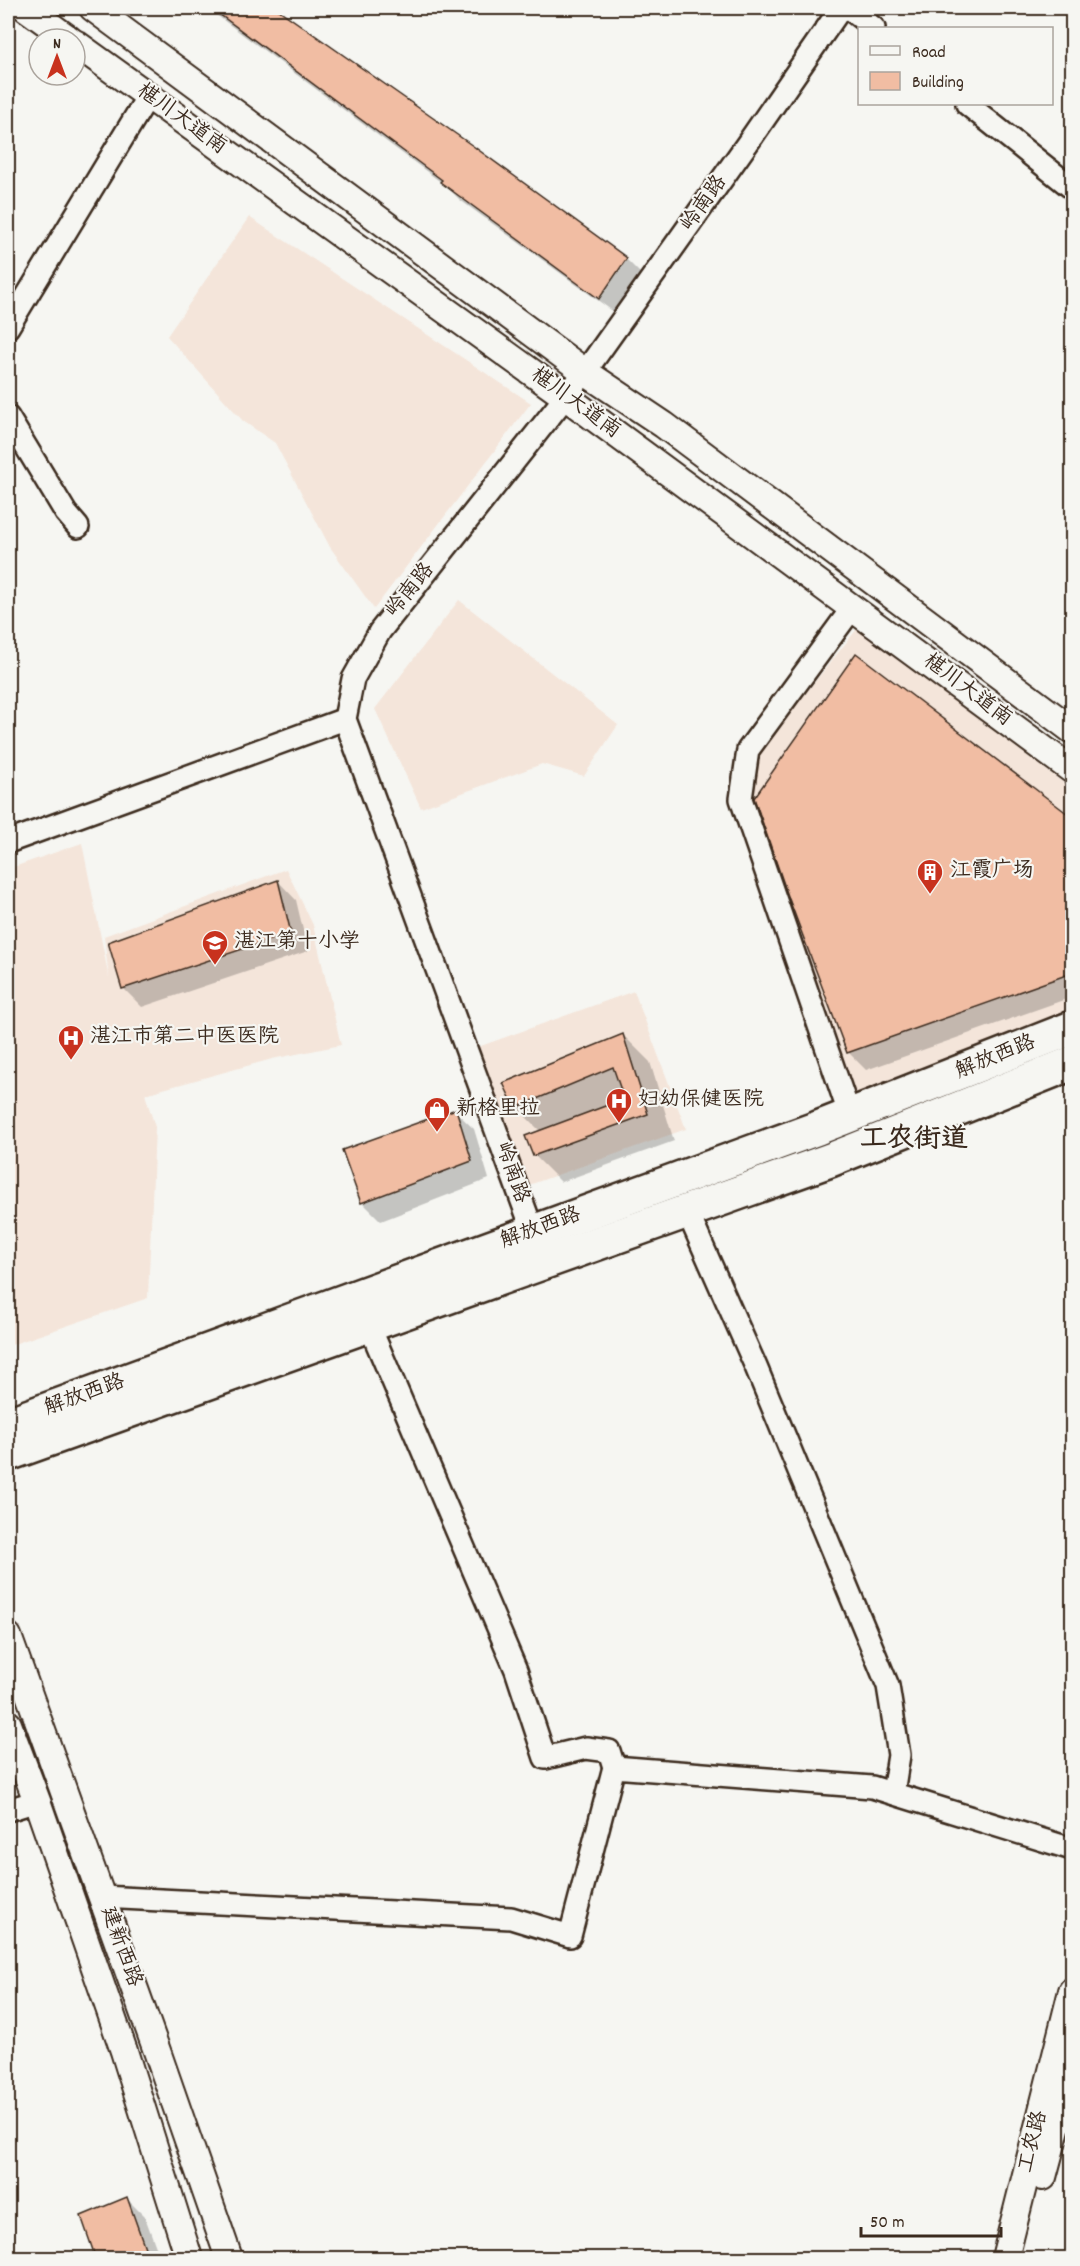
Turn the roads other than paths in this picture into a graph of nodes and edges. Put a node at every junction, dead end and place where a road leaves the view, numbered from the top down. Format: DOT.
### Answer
graph roads {
  1 [pos="26,8"];
  2 [pos="93,8"];
  3 [pos="841,8"];
  4 [pos="848,8"];
  5 [pos="52,27"];
  6 [pos="873,27"];
  7 [pos="87,52"];
  8 [pos="148,96"];
  9 [pos="968,105"];
  10 [pos="1072,188"];
  11 [pos="8,327"];
  12 [pos="585,372"];
  13 [pos="566,397"];
  14 [pos="8,417"];
  15 [pos="78,527"];
  16 [pos="853,607"];
  17 [pos="345,719"];
  18 [pos="1072,730"];
  19 [pos="1072,770"];
  20 [pos="8,842"];
  21 [pos="1072,1028"];
  22 [pos="1072,1063"];
  23 [pos="850,1116"];
  24 [pos="687,1211"];
  25 [pos="533,1232"];
  26 [pos="545,1262"];
  27 [pos="369,1324"];
  28 [pos="8,1424"];
  29 [pos="8,1454"];
  30 [pos="8,1636"];
  31 [pos="8,1724"];
  32 [pos="614,1767"];
  33 [pos="893,1793"];
  34 [pos="37,1801"];
  35 [pos="8,1810"];
  36 [pos="1072,1849"];
  37 [pos="102,1897"];
  38 [pos="1072,1991"];
  39 [pos="1071,2083"];
  40 [pos="189,2259"];
  41 [pos="229,2259"];
  42 [pos="1005,2259"];
  43 [pos="1021,2259"];
  1 -- 5 [label="street"];
  2 -- 12 [label="street, 椹川大道南"];
  3 -- 12 [label="street, 岭南路"];
  4 -- 6 [label="street"];
  7 -- 8 [label="street, 椹川大道南"];
  8 -- 11 [label="street"];
  8 -- 13 [label="street, 椹川大道南"];
  9 -- 10 [label="street"];
  12 -- 13 [label="street, 岭南路"];
  12 -- 18 [label="street, 椹川大道南"];
  13 -- 16 [label="street, 椹川大道南"];
  13 -- 17 [label="street, 岭南路"];
  14 -- 15 [label="street"];
  16 -- 19 [label="street, 椹川大道南"];
  16 -- 23 [label="street"];
  17 -- 20 [label="street"];
  17 -- 25 [label="street, 岭南路"];
  21 -- 23 [label="main road, 解放西路"];
  22 -- 24 [label="main road, 解放西路"];
  23 -- 25 [label="main road, 解放西路"];
  24 -- 26 [label="main road, 解放西路"];
  24 -- 33 [label="street"];
  25 -- 26 [label="street, 岭南路"];
  25 -- 28 [label="main road, 解放西路"];
  26 -- 27 [label="main road, 解放西路"];
  27 -- 29 [label="main road, 解放西路"];
  27 -- 32 [label="street"];
  30 -- 37 [label="street, 建新西路"];
  31 -- 34 [label="street, 建新西路"];
  32 -- 33 [label="street"];
  32 -- 37 [label="street"];
  33 -- 36 [label="street"];
  34 -- 35 [label="street"];
  34 -- 40 [label="street, 建新西路"];
  37 -- 41 [label="street, 建新西路"];
  38 -- 42 [label="street, 工农路"];
  39 -- 43 [label="street, 工农路"];
}
